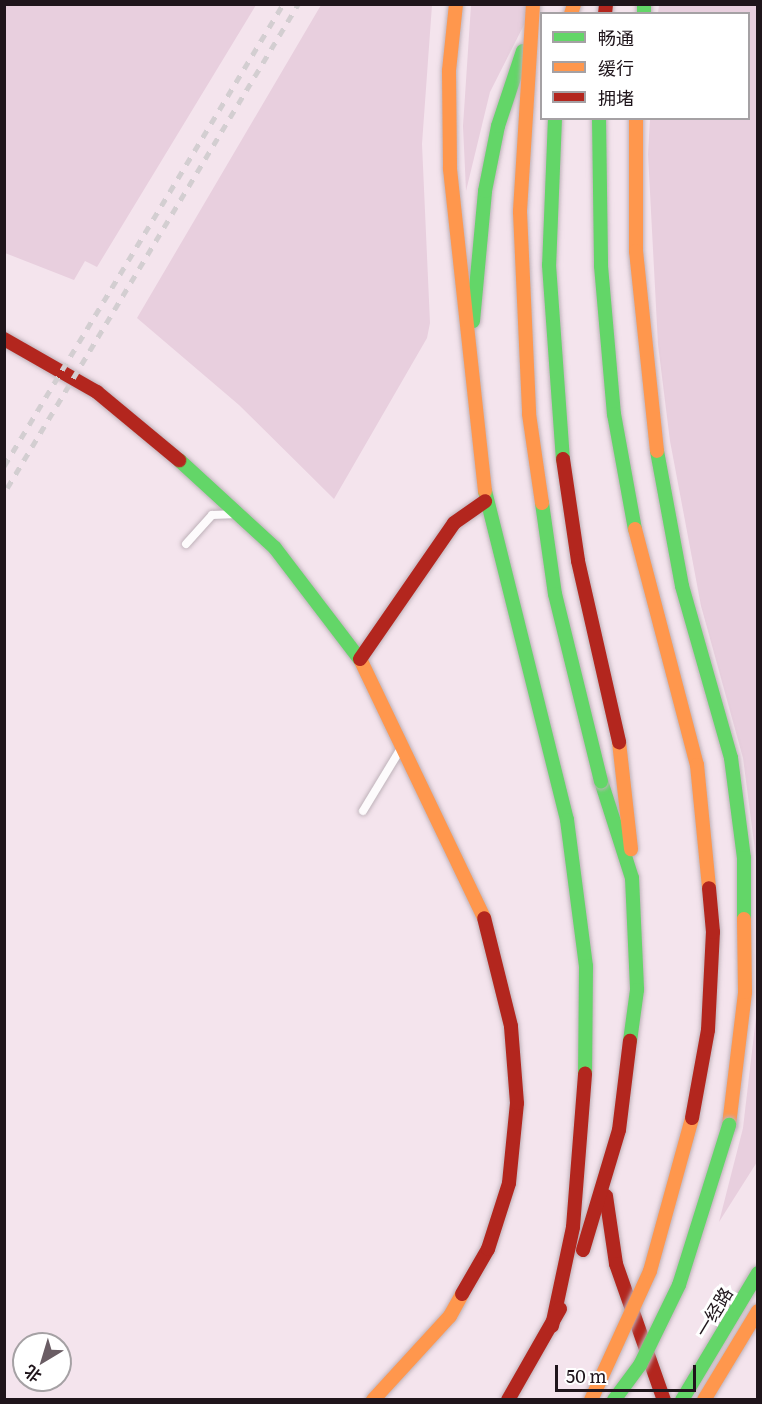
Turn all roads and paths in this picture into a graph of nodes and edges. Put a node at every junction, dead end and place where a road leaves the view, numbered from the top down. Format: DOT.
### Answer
graph roads {
  1 [pos="456,4"];
  2 [pos="533,4"];
  3 [pos="540,16"];
  4 [pos="555,120"];
  5 [pos="599,120"];
  6 [pos="636,120"];
  7 [pos="4,339"];
  8 [pos="470,361"];
  9 [pos="485,501"];
  10 [pos="244,514"];
  11 [pos="186,544"];
  12 [pos="360,659"];
  13 [pos="404,744"];
  14 [pos="363,811"];
  15 [pos="632,878"];
  16 [pos="607,1175"];
  17 [pos="758,1274"];
  18 [pos="758,1311"];
  19 [pos="552,1326"];
  20 [pos="374,1400"];
  21 [pos="507,1400"];
  22 [pos="591,1400"];
  23 [pos="614,1400"];
  24 [pos="664,1400"];
  25 [pos="682,1400"];
  26 [pos="704,1400"];
  1 -- 8 [label="main road"];
  2 -- 15 [label="main road, bridge"];
  3 -- 8 [label="main road"];
  4 -- 15 [label="main road"];
  5 -- 22 [label="main road, bridge"];
  6 -- 23 [label="main road, bridge"];
  7 -- 10 [label="main road"];
  8 -- 9 [label="main road"];
  9 -- 12 [label="main road"];
  9 -- 19 [label="main road"];
  10 -- 11 [label="lane"];
  10 -- 12 [label="main road"];
  12 -- 13 [label="main road"];
  13 -- 14 [label="lane"];
  13 -- 20 [label="main road"];
  15 -- 16 [label="main road"];
  16 -- 19 [label="main road"];
  16 -- 24 [label="main road"];
  17 -- 25 [label="main road, 一经路"];
  18 -- 26 [label="main road, 一经路"];
  19 -- 21 [label="main road"];
}
